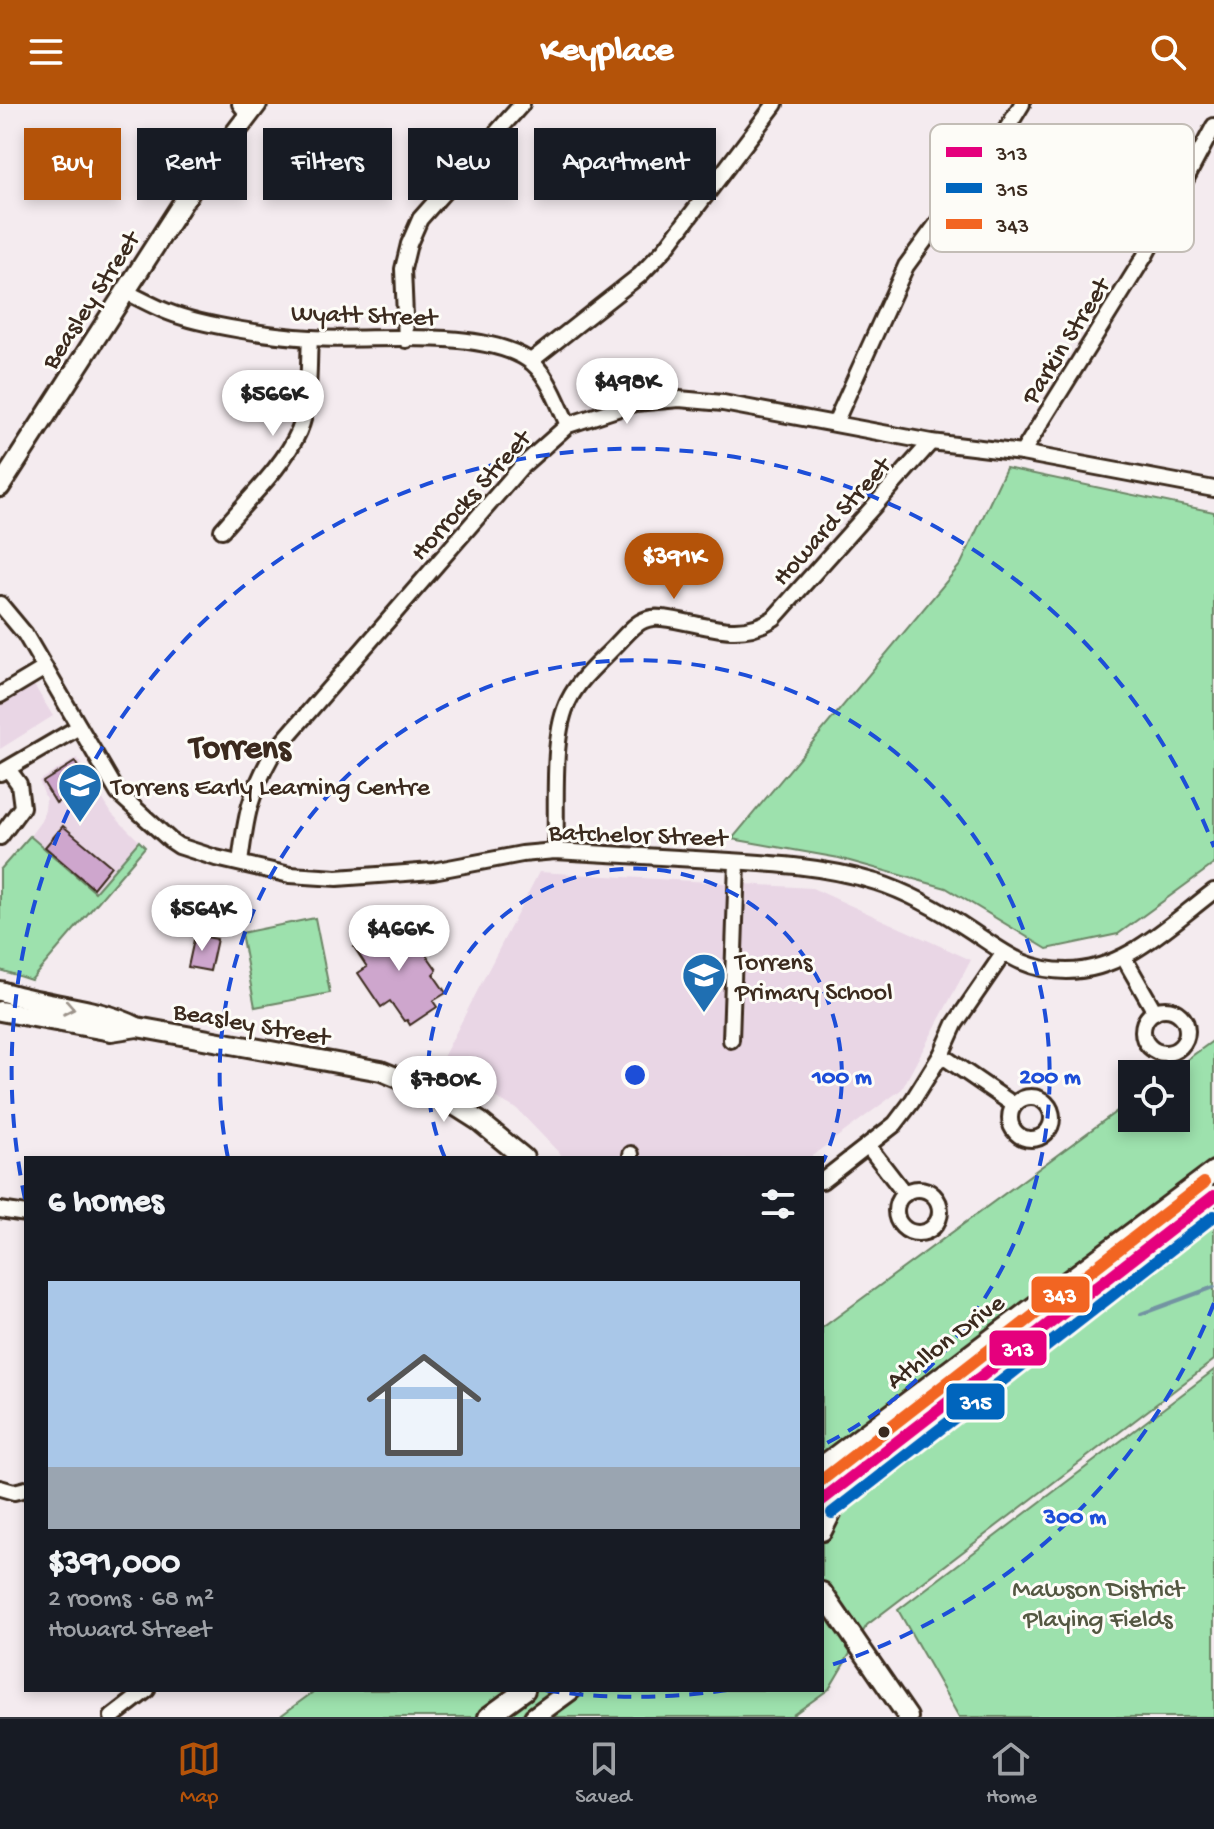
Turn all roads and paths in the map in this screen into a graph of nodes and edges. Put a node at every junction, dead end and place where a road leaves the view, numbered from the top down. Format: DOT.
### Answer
graph roads {
  1 [pos="522,104"];
  2 [pos="775,104"];
  3 [pos="1022,104"];
  4 [pos="248,107"];
  5 [pos="1010,124"];
  6 [pos="1214,126"];
  7 [pos="1194,164"];
  8 [pos="930,233"];
  9 [pos="1147,252"];
  10 [pos="124,291"];
  11 [pos="310,338"];
  12 [pos="406,340"];
  13 [pos="531,361"];
  14 [pos="835,423"];
  15 [pos="568,425"];
  16 [pos="931,442"];
  17 [pos="1022,453"];
  18 [pos="0,487"];
  19 [pos="1214,489"];
  20 [pos="222,530"];
  21 [pos="0,604"];
  22 [pos="45,668"];
  23 [pos="0,695"];
  24 [pos="79,727"];
  25 [pos="4,771"];
  26 [pos="0,837"];
  27 [pos="555,851"];
  28 [pos="737,862"];
  29 [pos="240,863"];
  30 [pos="1214,891"];
  31 [pos="1003,954"];
  32 [pos="1124,958"];
  33 [pos="0,991"];
  34 [pos="0,1011"];
  35 [pos="1155,1012"];
  36 [pos="137,1027"];
  37 [pos="731,1040"];
  38 [pos="941,1055"];
  39 [pos="1014,1105"];
  40 [pos="868,1146"];
  41 [pos="522,1156"];
  42 [pos="1214,1171"];
  43 [pos="824,1179"];
  44 [pos="905,1194"];
  45 [pos="1214,1196"];
  46 [pos="0,1210"];
  47 [pos="24,1214"];
  48 [pos="872,1462"];
  49 [pos="824,1464"];
  50 [pos="0,1488"];
  51 [pos="24,1490"];
  52 [pos="824,1498"];
  53 [pos="824,1527"];
  54 [pos="824,1595"];
  55 [pos="824,1609"];
  56 [pos="854,1638"];
  57 [pos="144,1692"];
  58 [pos="522,1692"];
  59 [pos="568,1692"];
  60 [pos="112,1717"];
  61 [pos="488,1717"];
  62 [pos="534,1717"];
  63 [pos="908,1717"];
  1 -- 12 [label="street"];
  2 -- 13 [label="street"];
  3 -- 5 [label="street"];
  4 -- 10 [label="main road, Beasley Street"];
  6 -- 7 [label="street, Parkin Street"];
  8 -- 14 [label="street"];
  9 -- 17 [label="street, Parkin Street"];
  10 -- 11 [label="street, Wyatt Street"];
  10 -- 18 [label="main road, Beasley Street"];
  11 -- 12 [label="street, Wyatt Street"];
  11 -- 20 [label="street"];
  12 -- 13 [label="street, Wyatt Street"];
  13 -- 15 [label="street"];
  14 -- 15 [label="street, Horrocks Street"];
  14 -- 16 [label="street, Horrocks Street"];
  15 -- 29 [label="street, Horrocks Street"];
  16 -- 17 [label="street, Horrocks Street"];
  16 -- 27 [label="street, Howard Street"];
  17 -- 19 [label="street, Horrocks Street"];
  21 -- 22 [label="street, Batchelor Street"];
  22 -- 23 [label="street"];
  22 -- 24 [label="street, Batchelor Street"];
  24 -- 25 [label="street"];
  24 -- 29 [label="street, Batchelor Street"];
  25 -- 26 [label="street"];
  27 -- 28 [label="street, Batchelor Street"];
  27 -- 29 [label="street, Batchelor Street"];
  28 -- 31 [label="street, Batchelor Street"];
  28 -- 37 [label="street"];
  30 -- 32 [label="street, Batchelor Street"];
  31 -- 32 [label="street, Batchelor Street"];
  31 -- 38 [label="street"];
  32 -- 35 [label="street"];
  33 -- 36 [label="main road, Beasley Street, one-way"];
  34 -- 36 [label="main road, Beasley Street"];
  36 -- 41 [label="main road, Beasley Street"];
  38 -- 39 [label="street"];
  38 -- 40 [label="street"];
  40 -- 43 [label="street"];
  40 -- 44 [label="street"];
  42 -- 49 [label="main road, Athllon Drive"];
  45 -- 48 [label="main road, Athllon Drive"];
  46 -- 47 [label="street"];
  48 -- 52 [label="main road, Athllon Drive"];
  48 -- 53 [label="main road"];
  50 -- 51 [label="street"];
  54 -- 56 [label="main road"];
  55 -- 56 [label="main road"];
  56 -- 63 [label="main road"];
  57 -- 60 [label="street"];
  58 -- 61 [label="main road"];
  59 -- 62 [label="main road"];
}
